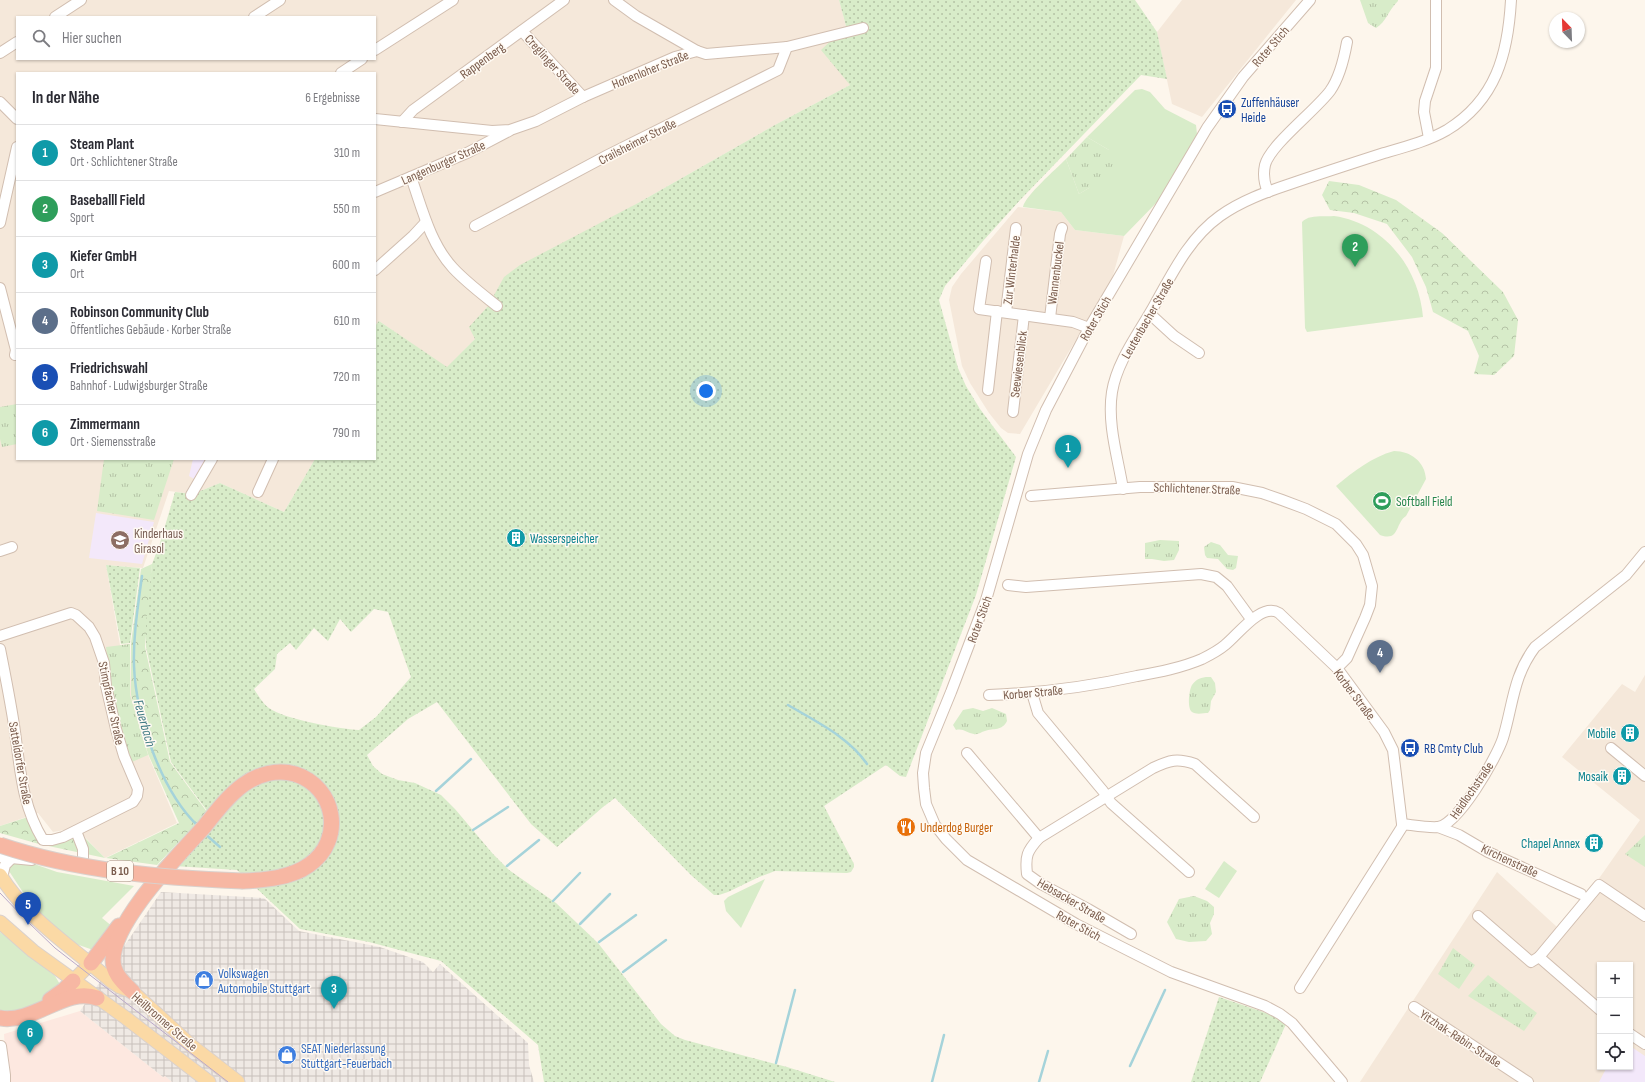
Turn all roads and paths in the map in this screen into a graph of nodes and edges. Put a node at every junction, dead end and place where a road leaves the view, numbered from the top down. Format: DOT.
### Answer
graph roads {
  1 [pos="81,0"];
  2 [pos="280,0"];
  3 [pos="453,0"];
  4 [pos="564,0"];
  5 [pos="614,0"];
  6 [pos="1310,0"];
  7 [pos="1436,0"];
  8 [pos="1511,0"];
  9 [pos="57,16"];
  10 [pos="256,16"];
  11 [pos="863,28"];
  12 [pos="522,31"];
  13 [pos="1347,42"];
  14 [pos="16,43"];
  15 [pos="787,47"];
  16 [pos="376,49"];
  17 [pos="697,51"];
  18 [pos="0,53"];
  19 [pos="360,60"];
  20 [pos="342,72"];
  21 [pos="583,97"];
  22 [pos="0,102"];
  23 [pos="16,118"];
  24 [pos="376,119"];
  25 [pos="402,122"];
  26 [pos="468,128"];
  27 [pos="510,130"];
  28 [pos="1429,138"];
  29 [pos="474,149"];
  30 [pos="16,151"];
  31 [pos="411,177"];
  32 [pos="376,192"];
  33 [pos="1268,192"];
  34 [pos="426,222"];
  35 [pos="0,223"];
  36 [pos="475,226"];
  37 [pos="1016,228"];
  38 [pos="1062,228"];
  39 [pos="986,261"];
  40 [pos="376,269"];
  41 [pos="0,288"];
  42 [pos="497,306"];
  43 [pos="1002,311"];
  44 [pos="1150,314"];
  45 [pos="1024,315"];
  46 [pos="1050,318"];
  47 [pos="1089,328"];
  48 [pos="1199,353"];
  49 [pos="15,354"];
  50 [pos="988,390"];
  51 [pos="1013,412"];
  52 [pos="211,460"];
  53 [pos="273,460"];
  54 [pos="1123,489"];
  55 [pos="258,492"];
  56 [pos="191,495"];
  57 [pos="1031,496"];
  58 [pos="12,548"];
  59 [pos="0,551"];
  60 [pos="1645,552"];
  61 [pos="1008,585"];
  62 [pos="1251,619"];
  63 [pos="0,636"];
  64 [pos="0,649"];
  65 [pos="1337,668"];
  66 [pos="1032,693"];
  67 [pos="989,695"];
  68 [pos="1611,748"];
  69 [pos="967,753"];
  70 [pos="1645,776"];
  71 [pos="137,796"];
  72 [pos="1107,797"];
  73 [pos="1254,817"];
  74 [pos="1402,824"];
  75 [pos="1438,827"];
  76 [pos="76,831"];
  77 [pos="1039,838"];
  78 [pos="0,845"];
  79 [pos="0,858"];
  80 [pos="12,858"];
  81 [pos="1189,872"];
  82 [pos="1,876"];
  83 [pos="1582,894"];
  84 [pos="1478,916"];
  85 [pos="1645,916"];
  86 [pos="0,922"];
  87 [pos="118,932"];
  88 [pos="1130,934"];
  89 [pos="1539,958"];
  90 [pos="90,963"];
  91 [pos="73,981"];
  92 [pos="1300,988"];
  93 [pos="133,992"];
  94 [pos="97,998"];
  95 [pos="1414,1007"];
  96 [pos="1597,1007"];
  97 [pos="32,1014"];
  98 [pos="0,1018"];
  99 [pos="1633,1036"];
  100 [pos="1645,1044"];
  101 [pos="1,1046"];
  102 [pos="5,1082"];
  103 [pos="208,1082"];
  104 [pos="238,1082"];
  105 [pos="1342,1082"];
  106 [pos="1528,1082"];
  1 -- 9 [label="street"];
  2 -- 10 [label="street"];
  3 -- 16 [label="street"];
  4 -- 12 [label="street, Rappenberg"];
  5 -- 17 [label="street"];
  6 -- 47 [label="street, Roter Stich"];
  7 -- 28 [label="street"];
  8 -- 28 [label="street, Leutenbacher Straße"];
  11 -- 15 [label="street, Hohenloher Straße"];
  12 -- 21 [label="street, Creglinger Straße"];
  12 -- 25 [label="street, Rappenberg"];
  13 -- 33 [label="street"];
  14 -- 18 [label="street"];
  15 -- 17 [label="street, Hohenloher Straße"];
  15 -- 36 [label="street, Crailsheimer Straße"];
  17 -- 21 [label="street, Hohenloher Straße"];
  19 -- 20 [label="street"];
  21 -- 27 [label="street, Hohenloher Straße"];
  22 -- 23 [label="street"];
  24 -- 25 [label="street, Hohenloher Straße"];
  25 -- 26 [label="street, Hohenloher Straße"];
  26 -- 27 [label="street, Hohenloher Straße"];
  26 -- 29 [label="street"];
  27 -- 29 [label="street, Langenburger Straße"];
  28 -- 33 [label="street, Leutenbacher Straße"];
  29 -- 31 [label="street, Langenburger Straße"];
  30 -- 35 [label="street"];
  31 -- 32 [label="street, Langenburger Straße"];
  31 -- 34 [label="street"];
  33 -- 44 [label="street, Leutenbacher Straße"];
  34 -- 40 [label="street"];
  34 -- 42 [label="street"];
  37 -- 43 [label="street, Zur Winterhalde"];
  38 -- 46 [label="street, Wannenbuckel"];
  39 -- 43 [label="street"];
  41 -- 49 [label="street"];
  43 -- 45 [label="street"];
  43 -- 50 [label="street"];
  44 -- 48 [label="street"];
  44 -- 54 [label="street, Leutenbacher Straße"];
  45 -- 46 [label="street"];
  45 -- 51 [label="street, Seewiesenblick"];
  46 -- 47 [label="street"];
  47 -- 105 [label="street, Roter Stich"];
  52 -- 56 [label="street"];
  53 -- 55 [label="street"];
  54 -- 57 [label="street, Schlichtener Straße"];
  54 -- 65 [label="street, Schlichtener Straße"];
  58 -- 59 [label="street"];
  60 -- 75 [label="street, Heidlochstraße"];
  61 -- 62 [label="street"];
  62 -- 65 [label="street, Korber Straße"];
  62 -- 66 [label="street, Korber Straße"];
  63 -- 71 [label="street, Stimpfacher Straße"];
  64 -- 76 [label="street, Satteldorfer Straße"];
  65 -- 74 [label="street, Korber Straße"];
  66 -- 67 [label="street, Korber Straße"];
  66 -- 72 [label="street"];
  68 -- 70 [label="street"];
  69 -- 77 [label="street"];
  71 -- 76 [label="street, Satteldorfer Straße"];
  72 -- 73 [label="street, Hebsacker Straße"];
  72 -- 77 [label="street, Hebsacker Straße"];
  72 -- 81 [label="street"];
  74 -- 75 [label="street, Heidlochstraße"];
  74 -- 92 [label="street"];
  75 -- 83 [label="street, Kirchenstraße"];
  76 -- 80 [label="street"];
  77 -- 88 [label="street, Hebsacker Straße"];
  78 -- 87 [label="highway, B 10, bridge"];
  79 -- 80 [label="street"];
  80 -- 82 [label="street"];
  82 -- 90 [label="main road, Heilbronner Straße"];
  84 -- 89 [label="street"];
  85 -- 89 [label="street"];
  86 -- 91 [label="main road, Heilbronner Straße"];
  87 -- 90 [label="highway, B 10"];
  87 -- 93 [label="highway, B 10"];
  89 -- 96 [label="street"];
  90 -- 91 [label="main road"];
  90 -- 93 [label="main road, Heilbronner Straße"];
  91 -- 94 [label="main road, Heilbronner Straße"];
  91 -- 97 [label="highway"];
  93 -- 104 [label="main road, Heilbronner Straße / B 10"];
  94 -- 97 [label="highway"];
  94 -- 103 [label="main road, Heilbronner Straße"];
  95 -- 106 [label="street, Yitzhak-Rabin-Straße"];
  97 -- 98 [label="highway"];
  99 -- 100 [label="street"];
  101 -- 102 [label="street"];
}
